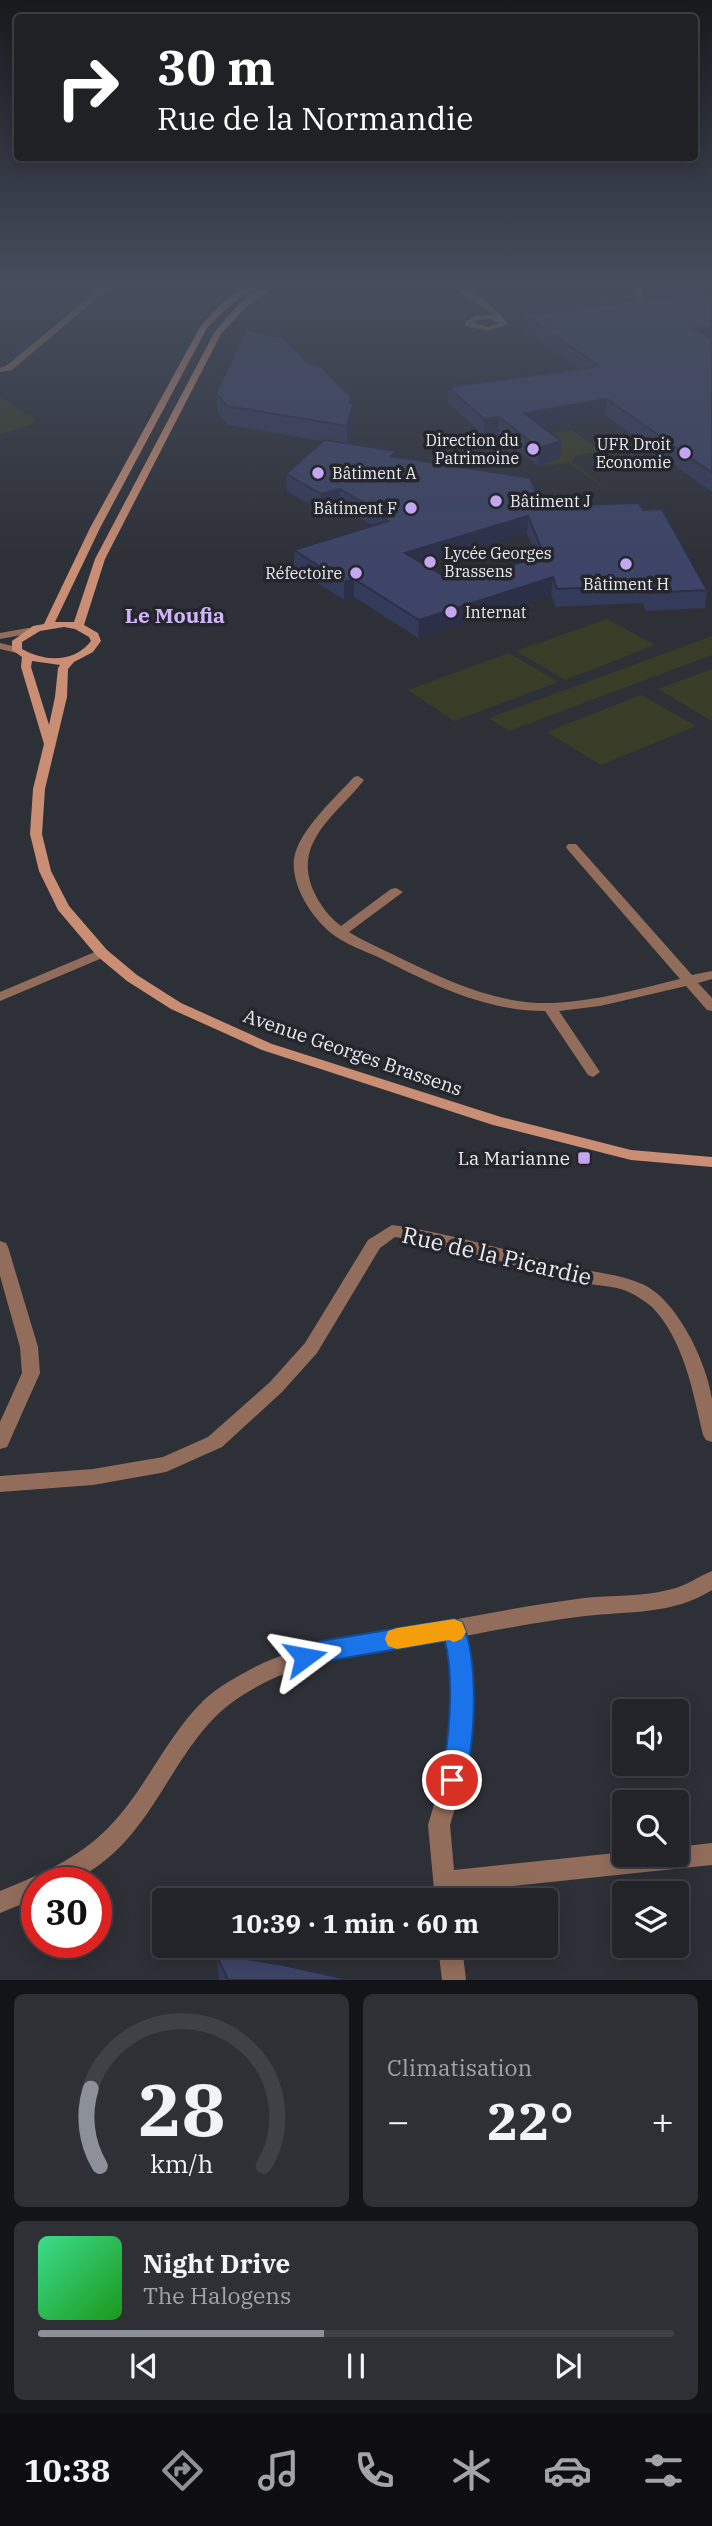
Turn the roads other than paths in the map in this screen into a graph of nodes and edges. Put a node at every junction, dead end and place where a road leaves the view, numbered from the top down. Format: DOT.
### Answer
graph roads {
  1 [pos="175,379"];
  2 [pos="192,379"];
  3 [pos="48,625"];
  4 [pos="78,626"];
  5 [pos="29,631"];
  6 [pos="0,636"];
  7 [pos="0,646"];
  8 [pos="22,654"];
  9 [pos="71,659"];
  10 [pos="48,743"];
  11 [pos="358,780"];
  12 [pos="572,847"];
  13 [pos="396,892"];
  14 [pos="340,933"];
  15 [pos="102,953"];
  16 [pos="712,975"];
  17 [pos="688,981"];
  18 [pos="0,997"];
  19 [pos="549,1007"];
  20 [pos="712,1007"];
  21 [pos="593,1072"];
  22 [pos="712,1162"];
  23 [pos="0,1247"];
  24 [pos="712,1434"];
  25 [pos="0,1442"];
  26 [pos="0,1484"];
  27 [pos="712,1580"];
  28 [pos="454,1629"];
  29 [pos="712,1854"];
  30 [pos="80,1867"];
  31 [pos="445,1888"];
  32 [pos="467,1888"];
  33 [pos="21,1893"];
  34 [pos="0,1902"];
  35 [pos="451,1958"];
  36 [pos="454,1980"];
  1 -- 3 [label="street"];
  2 -- 4 [label="street"];
  3 -- 4 [label="street"];
  3 -- 5 [label="street"];
  4 -- 9 [label="street"];
  5 -- 6 [label="street"];
  5 -- 8 [label="street"];
  7 -- 8 [label="street"];
  8 -- 9 [label="street"];
  8 -- 10 [label="street, Avenue Georges Brassens"];
  9 -- 10 [label="street, Avenue Georges Brassens"];
  10 -- 15 [label="street, Avenue Georges Brassens"];
  11 -- 14 [label="street"];
  12 -- 17 [label="street"];
  13 -- 14 [label="street"];
  14 -- 19 [label="street"];
  15 -- 18 [label="street"];
  15 -- 22 [label="street, Avenue Georges Brassens"];
  16 -- 17 [label="street"];
  17 -- 19 [label="street"];
  17 -- 20 [label="street"];
  19 -- 21 [label="street"];
  23 -- 25 [label="street"];
  24 -- 26 [label="street, Rue de la Picardie"];
  27 -- 28 [label="street"];
  28 -- 30 [label="street"];
  28 -- 31 [label="street"];
  29 -- 32 [label="street"];
  33 -- 34 [label="street"];
  35 -- 36 [label="street"];
}
